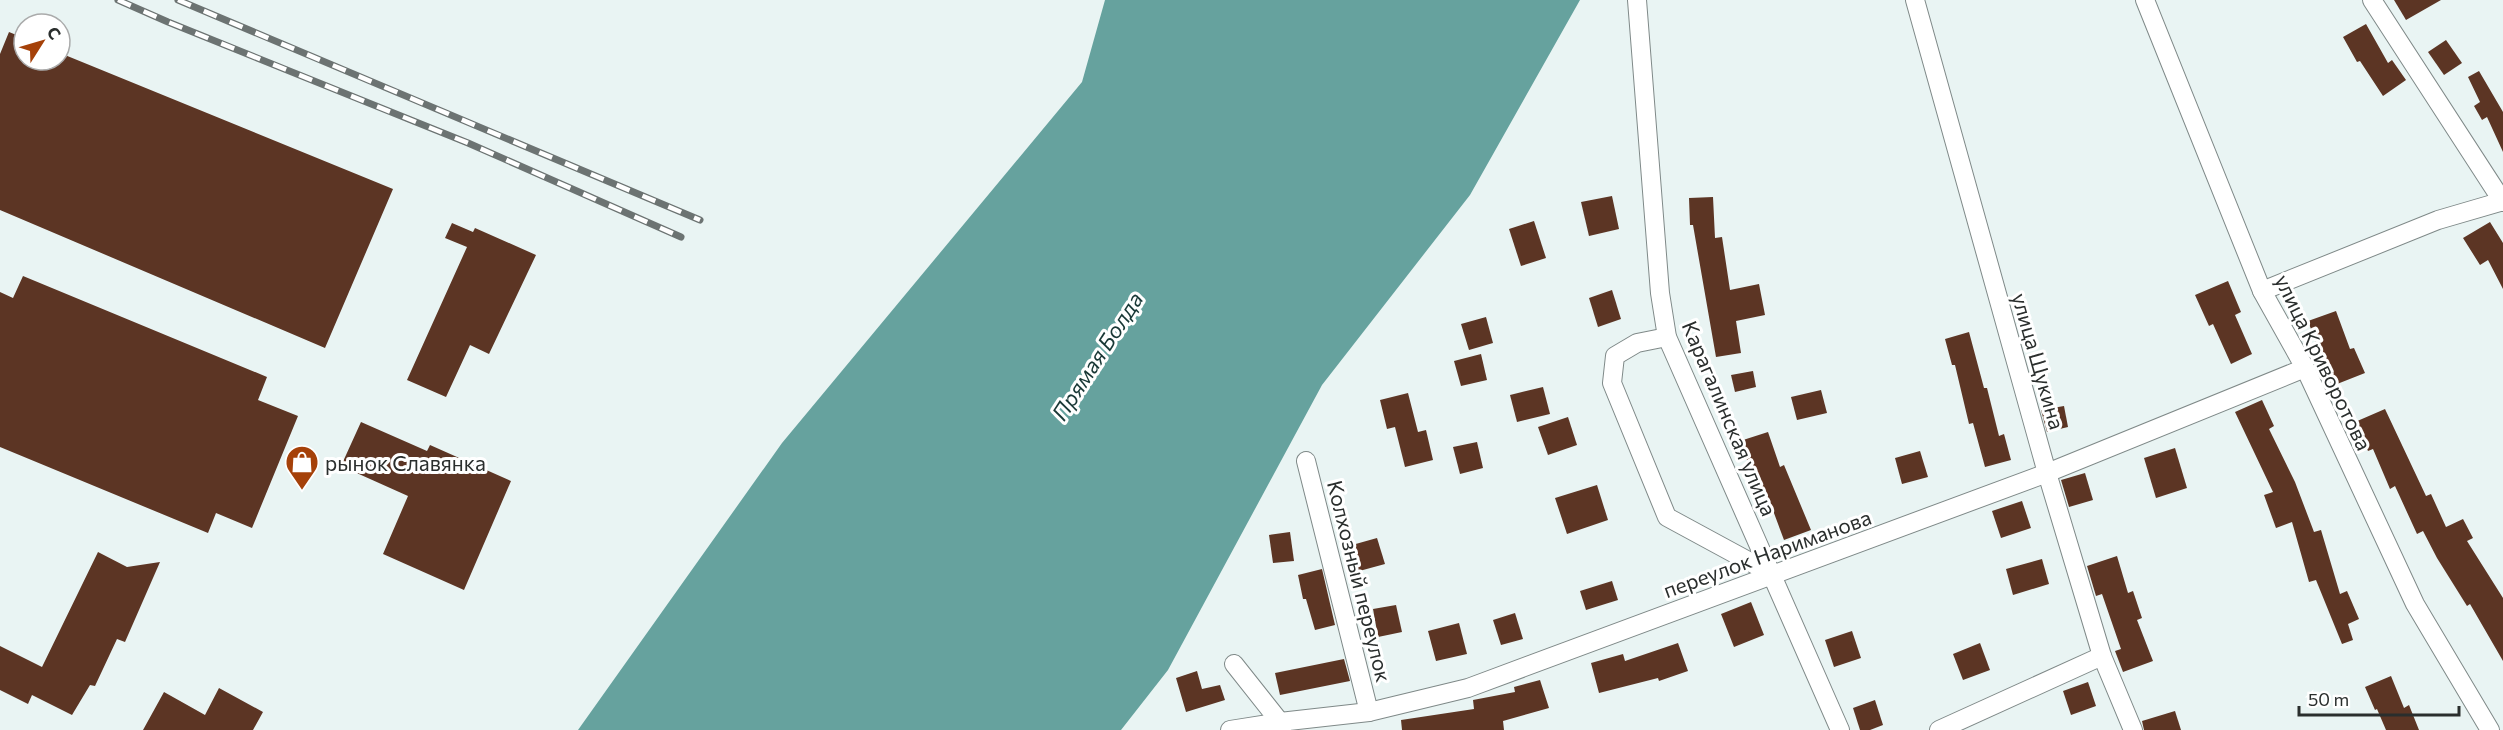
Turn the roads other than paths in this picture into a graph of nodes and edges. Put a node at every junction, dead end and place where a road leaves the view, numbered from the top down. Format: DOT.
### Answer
graph roads {
  1 [pos="1637,0"];
  2 [pos="1915,0"];
  3 [pos="2145,0"];
  4 [pos="2372,0"];
  5 [pos="2503,201"];
  6 [pos="2262,291"];
  7 [pos="1667,337"];
  8 [pos="2305,368"];
  9 [pos="1306,461"];
  10 [pos="2046,472"];
  11 [pos="1774,575"];
  12 [pos="2102,656"];
  13 [pos="1234,664"];
  14 [pos="1369,712"];
  15 [pos="1281,726"];
  16 [pos="1230,730"];
  17 [pos="1840,730"];
  18 [pos="1939,730"];
  19 [pos="2133,730"];
  20 [pos="2490,730"];
  1 -- 7 [label="street, Карагалинская улица"];
  2 -- 10 [label="street, улица Щукина"];
  3 -- 6 [label="street, улица Криворотова"];
  4 -- 5 [label="street"];
  5 -- 6 [label="street"];
  6 -- 8 [label="street, улица Криворотова"];
  7 -- 11 [label="street, Карагалинская улица"];
  7 -- 11 [label="street"];
  8 -- 10 [label="street, переулок Нариманова"];
  8 -- 20 [label="street, улица Криворотова"];
  9 -- 14 [label="street, Колхозный переулок"];
  10 -- 11 [label="street, переулок Нариманова"];
  10 -- 12 [label="street, улица Щукина"];
  11 -- 14 [label="street, переулок Нариманова"];
  11 -- 17 [label="street, Карагалинская улица"];
  12 -- 18 [label="street"];
  12 -- 19 [label="street, улица Щукина"];
  13 -- 15 [label="street"];
  14 -- 15 [label="street, переулок Нариманова"];
  15 -- 16 [label="street, переулок Нариманова"];
}
